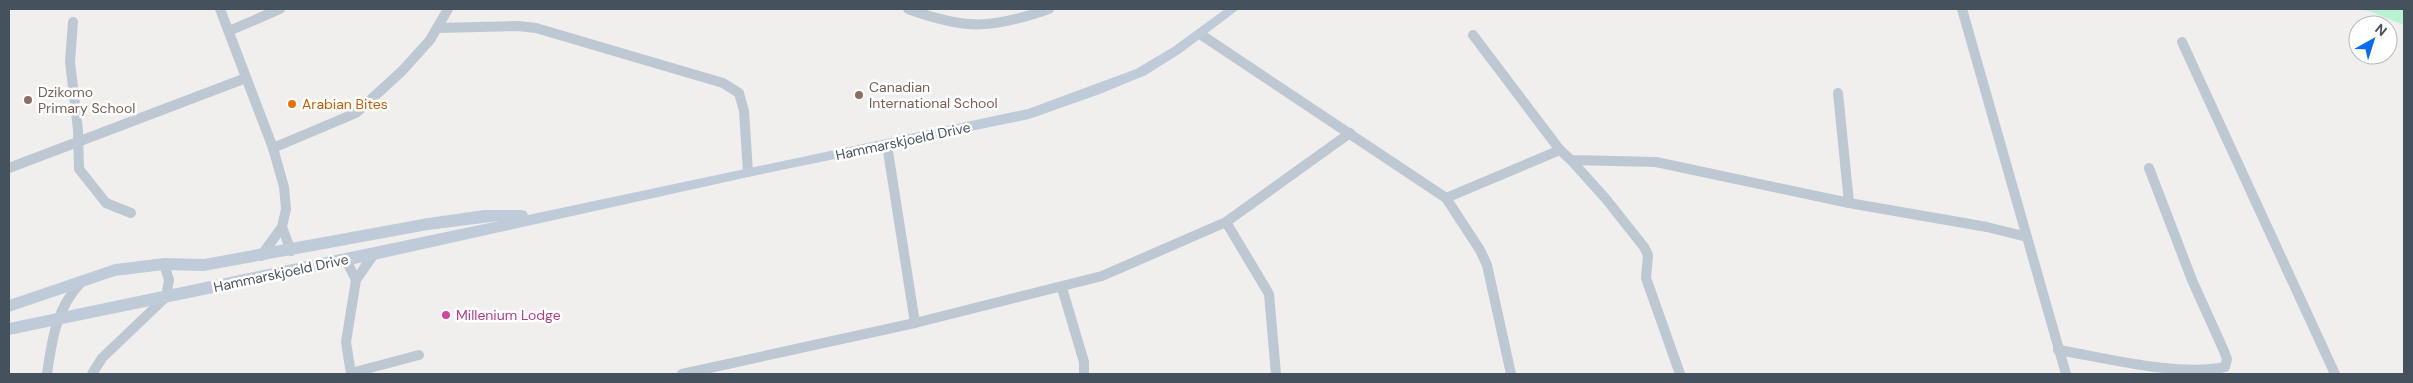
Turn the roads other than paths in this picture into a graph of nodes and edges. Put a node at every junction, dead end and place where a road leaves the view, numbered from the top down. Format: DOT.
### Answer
graph roads {
  1 [pos="220,9"];
  2 [pos="280,9"];
  3 [pos="448,9"];
  4 [pos="908,9"];
  5 [pos="1049,9"];
  6 [pos="1233,9"];
  7 [pos="1962,9"];
  8 [pos="73,22"];
  9 [pos="438,28"];
  10 [pos="228,31"];
  11 [pos="1200,34"];
  12 [pos="1473,35"];
  13 [pos="2182,42"];
  14 [pos="246,78"];
  15 [pos="1838,93"];
  16 [pos="1350,133"];
  17 [pos="78,141"];
  18 [pos="887,144"];
  19 [pos="274,148"];
  20 [pos="1560,150"];
  21 [pos="1571,160"];
  22 [pos="9,168"];
  23 [pos="2149,168"];
  24 [pos="748,172"];
  25 [pos="1446,198"];
  26 [pos="1849,203"];
  27 [pos="131,213"];
  28 [pos="552,214"];
  29 [pos="1226,222"];
  30 [pos="282,227"];
  31 [pos="408,228"];
  32 [pos="2027,237"];
  33 [pos="408,246"];
  34 [pos="291,251"];
  35 [pos="374,254"];
  36 [pos="261,256"];
  37 [pos="346,260"];
  38 [pos="164,264"];
  39 [pos="84,280"];
  40 [pos="356,280"];
  41 [pos="1062,288"];
  42 [pos="166,297"];
  43 [pos="9,306"];
  44 [pos="58,318"];
  45 [pos="915,323"];
  46 [pos="9,328"];
  47 [pos="2058,350"];
  48 [pos="420,355"];
  49 [pos="47,374"];
  50 [pos="92,374"];
  51 [pos="351,374"];
  52 [pos="682,374"];
  53 [pos="1084,374"];
  54 [pos="1276,374"];
  55 [pos="1511,374"];
  56 [pos="1680,374"];
  57 [pos="2066,374"];
  58 [pos="2334,374"];
  1 -- 10 [label="street"];
  2 -- 10 [label="street"];
  3 -- 9 [label="street"];
  4 -- 5 [label="street"];
  6 -- 11 [label="main road, Hammarskjoeld Drive"];
  7 -- 32 [label="street"];
  8 -- 17 [label="street"];
  9 -- 19 [label="street"];
  9 -- 24 [label="street"];
  10 -- 14 [label="street"];
  11 -- 16 [label="street"];
  11 -- 18 [label="main road, Hammarskjoeld Drive"];
  12 -- 20 [label="street"];
  13 -- 58 [label="street"];
  14 -- 17 [label="street"];
  14 -- 19 [label="street"];
  15 -- 26 [label="street"];
  16 -- 25 [label="street"];
  16 -- 29 [label="street"];
  17 -- 22 [label="street"];
  17 -- 27 [label="street"];
  18 -- 24 [label="main road, Hammarskjoeld Drive"];
  18 -- 45 [label="street"];
  19 -- 30 [label="street"];
  20 -- 21 [label="street"];
  20 -- 25 [label="street"];
  21 -- 26 [label="street"];
  21 -- 56 [label="street"];
  23 -- 47 [label="street"];
  24 -- 28 [label="main road, Hammarskjoeld Drive"];
  25 -- 55 [label="street"];
  26 -- 32 [label="street"];
  28 -- 31 [label="main road, Hammarskjoeld Drive"];
  28 -- 33 [label="main road, Hammarskjoeld Drive"];
  29 -- 41 [label="street"];
  29 -- 54 [label="street"];
  30 -- 34 [label="street"];
  30 -- 36 [label="street"];
  31 -- 33 [label="main road"];
  31 -- 34 [label="main road, Hammarskjoeld Drive"];
  32 -- 47 [label="street"];
  33 -- 35 [label="main road, Hammarskjoeld Drive"];
  34 -- 36 [label="main road, Hammarskjoeld Drive"];
  35 -- 37 [label="main road, Hammarskjoeld Drive"];
  35 -- 40 [label="street"];
  36 -- 38 [label="main road, Hammarskjoeld Drive"];
  37 -- 40 [label="street"];
  37 -- 42 [label="main road, Hammarskjoeld Drive"];
  38 -- 39 [label="main road, Hammarskjoeld Drive"];
  38 -- 42 [label="street"];
  39 -- 43 [label="main road, Hammarskjoeld Drive"];
  39 -- 44 [label="street"];
  40 -- 51 [label="street"];
  41 -- 45 [label="street"];
  41 -- 53 [label="street"];
  42 -- 44 [label="main road, Hammarskjoeld Drive"];
  42 -- 50 [label="street"];
  44 -- 46 [label="main road, Hammarskjoeld Drive"];
  44 -- 49 [label="street"];
  45 -- 52 [label="street"];
  47 -- 57 [label="street"];
  48 -- 51 [label="street"];
}
